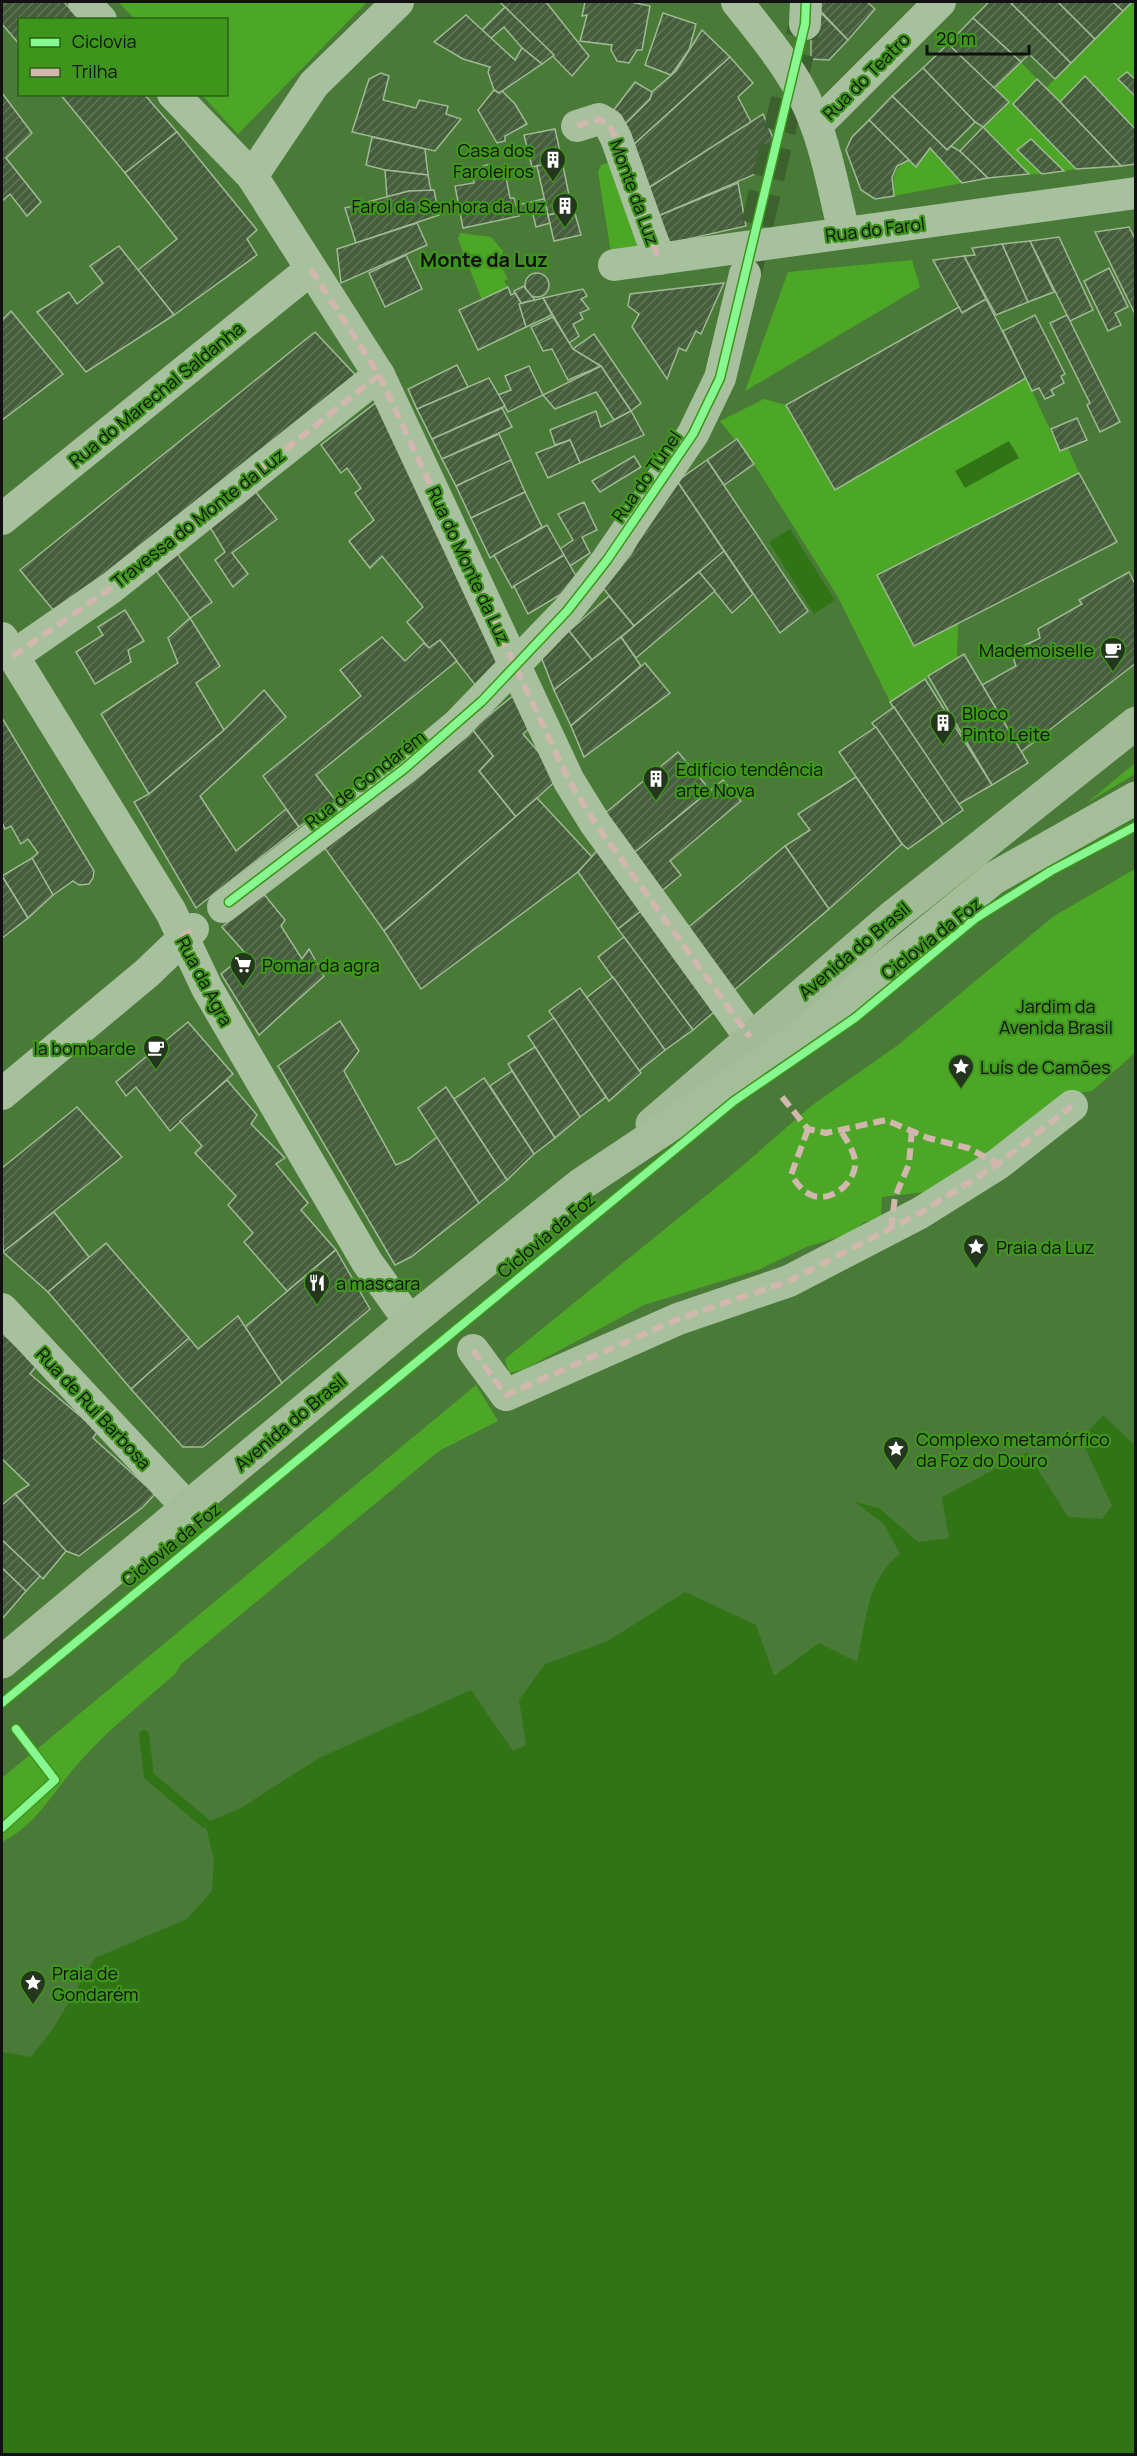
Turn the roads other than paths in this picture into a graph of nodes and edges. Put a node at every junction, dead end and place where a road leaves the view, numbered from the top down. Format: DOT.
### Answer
graph roads {
  1 [pos="84,2"];
  2 [pos="398,2"];
  3 [pos="737,2"];
  4 [pos="940,2"];
  5 [pos="99,18"];
  6 [pos="175,96"];
  7 [pos="817,125"];
  8 [pos="577,126"];
  9 [pos="252,176"];
  10 [pos="1136,194"];
  11 [pos="844,232"];
  12 [pos="659,259"];
  13 [pos="614,265"];
  14 [pos="311,270"];
  15 [pos="745,274"];
  16 [pos="379,375"];
  17 [pos="2,519"];
  18 [pos="7,647"];
  19 [pos="515,663"];
  20 [pos="1136,723"];
  21 [pos="1136,798"];
  22 [pos="994,878"];
  23 [pos="226,905"];
  24 [pos="907,906"];
  25 [pos="187,933"];
  26 [pos="750,1037"];
  27 [pos="2,1094"];
  28 [pos="1072,1106"];
  29 [pos="580,1185"];
  30 [pos="2,1309"];
  31 [pos="410,1322"];
  32 [pos="473,1350"];
  33 [pos="187,1507"];
  34 [pos="2,1662"];
  1 -- 5 [label="street"];
  2 -- 9 [label="street"];
  3 -- 7 [label="street"];
  4 -- 7 [label="street, Rua do Teatro"];
  6 -- 9 [label="street, Rua do Monte da Luz"];
  7 -- 11 [label="street"];
  8 -- 12 [label="street, Monte da Luz"];
  9 -- 14 [label="street, Rua do Monte da Luz"];
  10 -- 11 [label="street, Rua do Farol"];
  11 -- 12 [label="street, Rua do Farol"];
  12 -- 13 [label="street, Rua do Farol"];
  14 -- 16 [label="street, Rua do Monte da Luz"];
  14 -- 17 [label="street, Rua do Marechal Saldanha"];
  15 -- 19 [label="street, Rua do Túnel"];
  16 -- 18 [label="street, Travessa do Monte da Luz"];
  16 -- 19 [label="street, Rua do Monte da Luz"];
  18 -- 25 [label="street, Rua da Agra"];
  19 -- 23 [label="street, Rua de Gondarém"];
  19 -- 26 [label="street, Rua do Monte da Luz"];
  20 -- 24 [label="main road, Avenida do Brasil"];
  21 -- 22 [label="main road, Avenida do Brasil"];
  22 -- 24 [label="main road"];
  22 -- 29 [label="main road, Avenida do Brasil"];
  24 -- 26 [label="main road, Avenida do Brasil"];
  25 -- 27 [label="street"];
  25 -- 31 [label="street, Rua da Agra"];
  26 -- 29 [label="main road, Avenida do Brasil"];
  28 -- 32 [label="street"];
  29 -- 31 [label="main road, Avenida do Brasil"];
  30 -- 33 [label="street, Rua de Rui Barbosa"];
  31 -- 33 [label="main road, Avenida do Brasil"];
  33 -- 34 [label="main road, Avenida do Brasil"];
}
